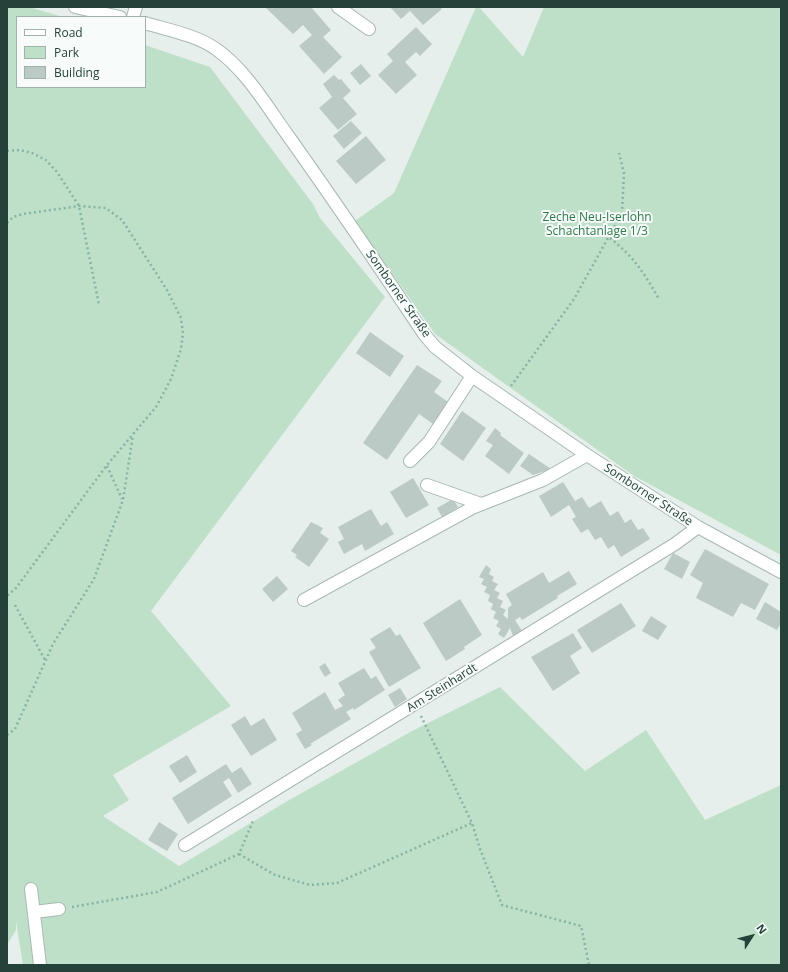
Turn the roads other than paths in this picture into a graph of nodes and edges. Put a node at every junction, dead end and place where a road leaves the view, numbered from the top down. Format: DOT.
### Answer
graph roads {
  1 [pos="75,7"];
  2 [pos="338,7"];
  3 [pos="116,16"];
  4 [pos="146,24"];
  5 [pos="369,29"];
  6 [pos="472,376"];
  7 [pos="587,455"];
  8 [pos="410,461"];
  9 [pos="427,485"];
  10 [pos="481,504"];
  11 [pos="698,527"];
  12 [pos="781,572"];
  13 [pos="304,600"];
  14 [pos="185,845"];
  15 [pos="31,890"];
  16 [pos="59,909"];
  17 [pos="34,912"];
  18 [pos="40,965"];
  1 -- 3 [label="street"];
  2 -- 5 [label="street"];
  4 -- 6 [label="street, Somborner Straße"];
  6 -- 7 [label="street, Somborner Straße"];
  6 -- 8 [label="street"];
  7 -- 10 [label="street"];
  7 -- 11 [label="street, Somborner Straße"];
  9 -- 10 [label="street"];
  10 -- 13 [label="street"];
  11 -- 12 [label="street, Somborner Straße"];
  11 -- 14 [label="street, Am Steinhardt"];
  15 -- 17 [label="street"];
  16 -- 17 [label="street"];
  17 -- 18 [label="street"];
}
